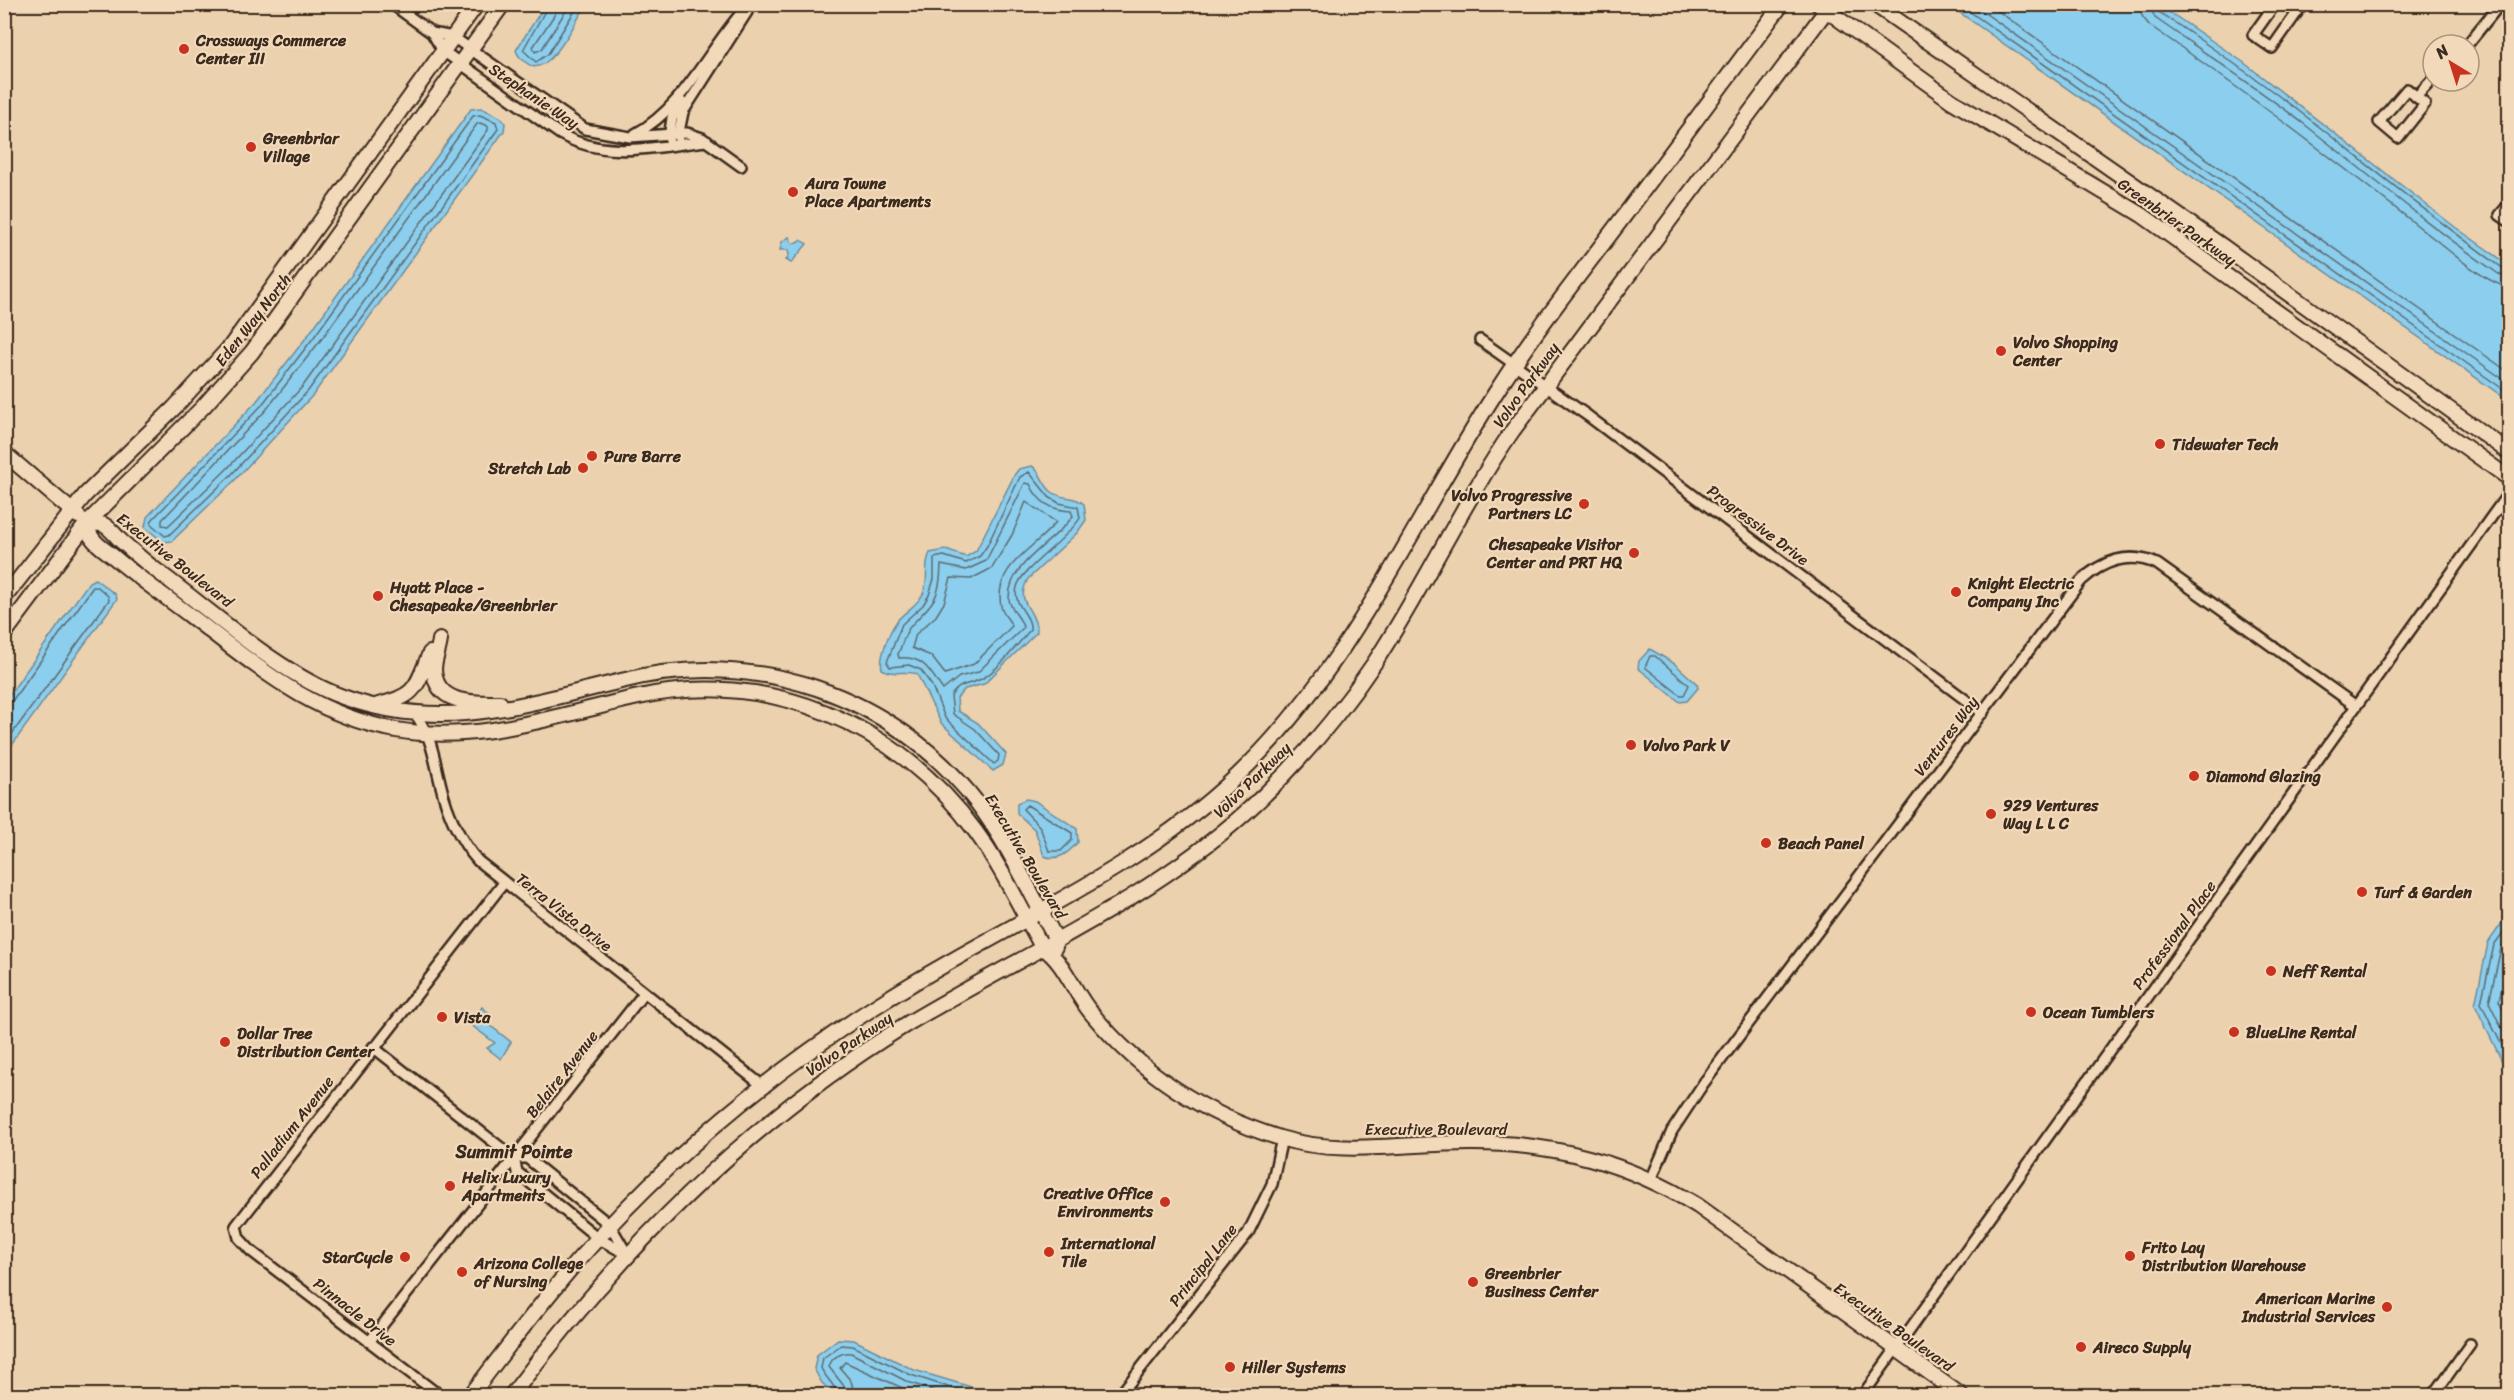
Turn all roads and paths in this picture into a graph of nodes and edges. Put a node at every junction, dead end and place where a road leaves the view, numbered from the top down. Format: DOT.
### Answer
graph roads {
  1 [pos="392,4"];
  2 [pos="477,4"];
  3 [pos="503,4"];
  4 [pos="750,4"];
  5 [pos="1782,4"];
  6 [pos="1874,4"];
  7 [pos="2275,4"];
  8 [pos="2303,4"];
  9 [pos="2500,4"];
  10 [pos="1825,7"];
  11 [pos="432,33"];
  12 [pos="2477,33"];
  13 [pos="453,37"];
  14 [pos="470,49"];
  15 [pos="443,51"];
  16 [pos="708,55"];
  17 [pos="460,63"];
  18 [pos="2421,92"];
  19 [pos="2416,97"];
  20 [pos="673,133"];
  21 [pos="630,137"];
  22 [pos="707,141"];
  23 [pos="673,144"];
  24 [pos="741,166"];
  25 [pos="2510,203"];
  26 [pos="2510,222"];
  27 [pos="1480,340"];
  28 [pos="1514,364"];
  29 [pos="1545,386"];
  30 [pos="4,453"];
  31 [pos="2510,453"];
  32 [pos="2510,479"];
  33 [pos="2510,491"];
  34 [pos="72,511"];
  35 [pos="87,523"];
  36 [pos="4,598"];
  37 [pos="4,634"];
  38 [pos="526,705"];
  39 [pos="374,706"];
  40 [pos="2356,706"];
  41 [pos="414,712"];
  42 [pos="1983,712"];
  43 [pos="429,734"];
  44 [pos="503,884"];
  45 [pos="1040,911"];
  46 [pos="1026,919"];
  47 [pos="1056,939"];
  48 [pos="1042,947"];
  49 [pos="1054,956"];
  50 [pos="644,993"];
  51 [pos="373,1047"];
  52 [pos="763,1086"];
  53 [pos="1282,1138"];
  54 [pos="514,1158"];
  55 [pos="1652,1180"];
  56 [pos="610,1225"];
  57 [pos="598,1238"];
  58 [pos="251,1251"];
  59 [pos="627,1254"];
  60 [pos="369,1342"];
  61 [pos="2470,1344"];
  62 [pos="1896,1348"];
  63 [pos="1122,1392"];
  64 [pos="438,1395"];
  65 [pos="470,1395"];
  66 [pos="511,1395"];
  67 [pos="1134,1395"];
  68 [pos="1862,1395"];
  69 [pos="1962,1395"];
  70 [pos="2433,1395"];
  1 -- 11 [label="street, Stephanie Way"];
  2 -- 13 [label="main road, Eden Way North"];
  3 -- 14 [label="main road, Eden Way North"];
  4 -- 16 [label="street"];
  4 -- 20 [label="street"];
  5 -- 28 [label="main road, Volvo Parkway"];
  6 -- 31 [label="main road, Greenbrier Parkway"];
  7 -- 8 [label="street"];
  9 -- 12 [label="street"];
  10 -- 29 [label="main road, Volvo Parkway"];
  10 -- 32 [label="main road, Greenbrier Parkway"];
  11 -- 13 [label="street, Stephanie Way"];
  11 -- 15 [label="street, Stephanie Way"];
  13 -- 14 [label="street, Stephanie Way"];
  13 -- 15 [label="main road, Eden Way North"];
  14 -- 17 [label="main road, Eden Way North"];
  14 -- 21 [label="street, Stephanie Way"];
  15 -- 17 [label="street, Stephanie Way"];
  15 -- 34 [label="main road, Eden Way North"];
  16 -- 20 [label="street"];
  16 -- 21 [label="street"];
  17 -- 23 [label="street, Stephanie Way"];
  17 -- 35 [label="main road, Eden Way North"];
  18 -- 19 [label="street"];
  19 -- 19 [label="street"];
  20 -- 21 [label="street, Stephanie Way"];
  20 -- 22 [label="street, Stephanie Way"];
  20 -- 23 [label="street"];
  22 -- 23 [label="street, Stephanie Way"];
  22 -- 24 [label="street, Stephanie Way"];
  25 -- 26 [label="street"];
  27 -- 28 [label="street, Progressive Drive"];
  28 -- 29 [label="street, Progressive Drive"];
  28 -- 45 [label="main road, Volvo Parkway"];
  29 -- 42 [label="street, Progressive Drive"];
  29 -- 47 [label="main road, Volvo Parkway"];
  30 -- 34 [label="main road"];
  33 -- 40 [label="street, Professional Place"];
  34 -- 35 [label="main road"];
  34 -- 36 [label="main road, Eden Way North"];
  35 -- 37 [label="main road, Eden Way North"];
  35 -- 39 [label="main road, Executive Boulevard"];
  35 -- 43 [label="main road, Executive Boulevard"];
  38 -- 39 [label="main road"];
  38 -- 41 [label="main road, Executive Boulevard"];
  38 -- 45 [label="main road, Executive Boulevard"];
  39 -- 41 [label="main road, Executive Boulevard"];
  40 -- 42 [label="street, Ventures Way"];
  40 -- 62 [label="street, Professional Place"];
  41 -- 43 [label="street, Terra Vista Drive"];
  42 -- 55 [label="street, Ventures Way"];
  43 -- 44 [label="street, Terra Vista Drive"];
  43 -- 46 [label="main road, Executive Boulevard"];
  44 -- 50 [label="street, Terra Vista Drive"];
  44 -- 51 [label="street, Palladium Avenue"];
  45 -- 46 [label="main road, Volvo Parkway"];
  45 -- 47 [label="main road, Executive Boulevard"];
  46 -- 48 [label="main road, Executive Boulevard"];
  46 -- 52 [label="main road, Volvo Parkway"];
  47 -- 48 [label="main road, Volvo Parkway"];
  47 -- 49 [label="main road, Executive Boulevard"];
  48 -- 49 [label="main road, Executive Boulevard"];
  48 -- 59 [label="main road, Volvo Parkway"];
  49 -- 53 [label="main road, Executive Boulevard"];
  50 -- 52 [label="street, Terra Vista Drive"];
  50 -- 54 [label="street, Belaire Avenue"];
  51 -- 54 [label="street"];
  51 -- 58 [label="street, Palladium Avenue"];
  52 -- 56 [label="main road, Volvo Parkway"];
  53 -- 55 [label="main road, Executive Boulevard"];
  53 -- 63 [label="street, Principal Lane"];
  54 -- 56 [label="street"];
  54 -- 57 [label="street"];
  54 -- 60 [label="street, Belaire Avenue"];
  55 -- 62 [label="main road, Executive Boulevard"];
  56 -- 57 [label="main road, Volvo Parkway"];
  56 -- 59 [label="street"];
  57 -- 59 [label="street"];
  57 -- 65 [label="main road, Volvo Parkway"];
  58 -- 60 [label="street, Pinnacle Drive"];
  59 -- 66 [label="main road, Volvo Parkway"];
  60 -- 64 [label="street, Pinnacle Drive"];
  61 -- 70 [label="street"];
  62 -- 68 [label="street, Professional Place"];
  62 -- 69 [label="main road, Executive Boulevard"];
  63 -- 67 [label="street"];
}
